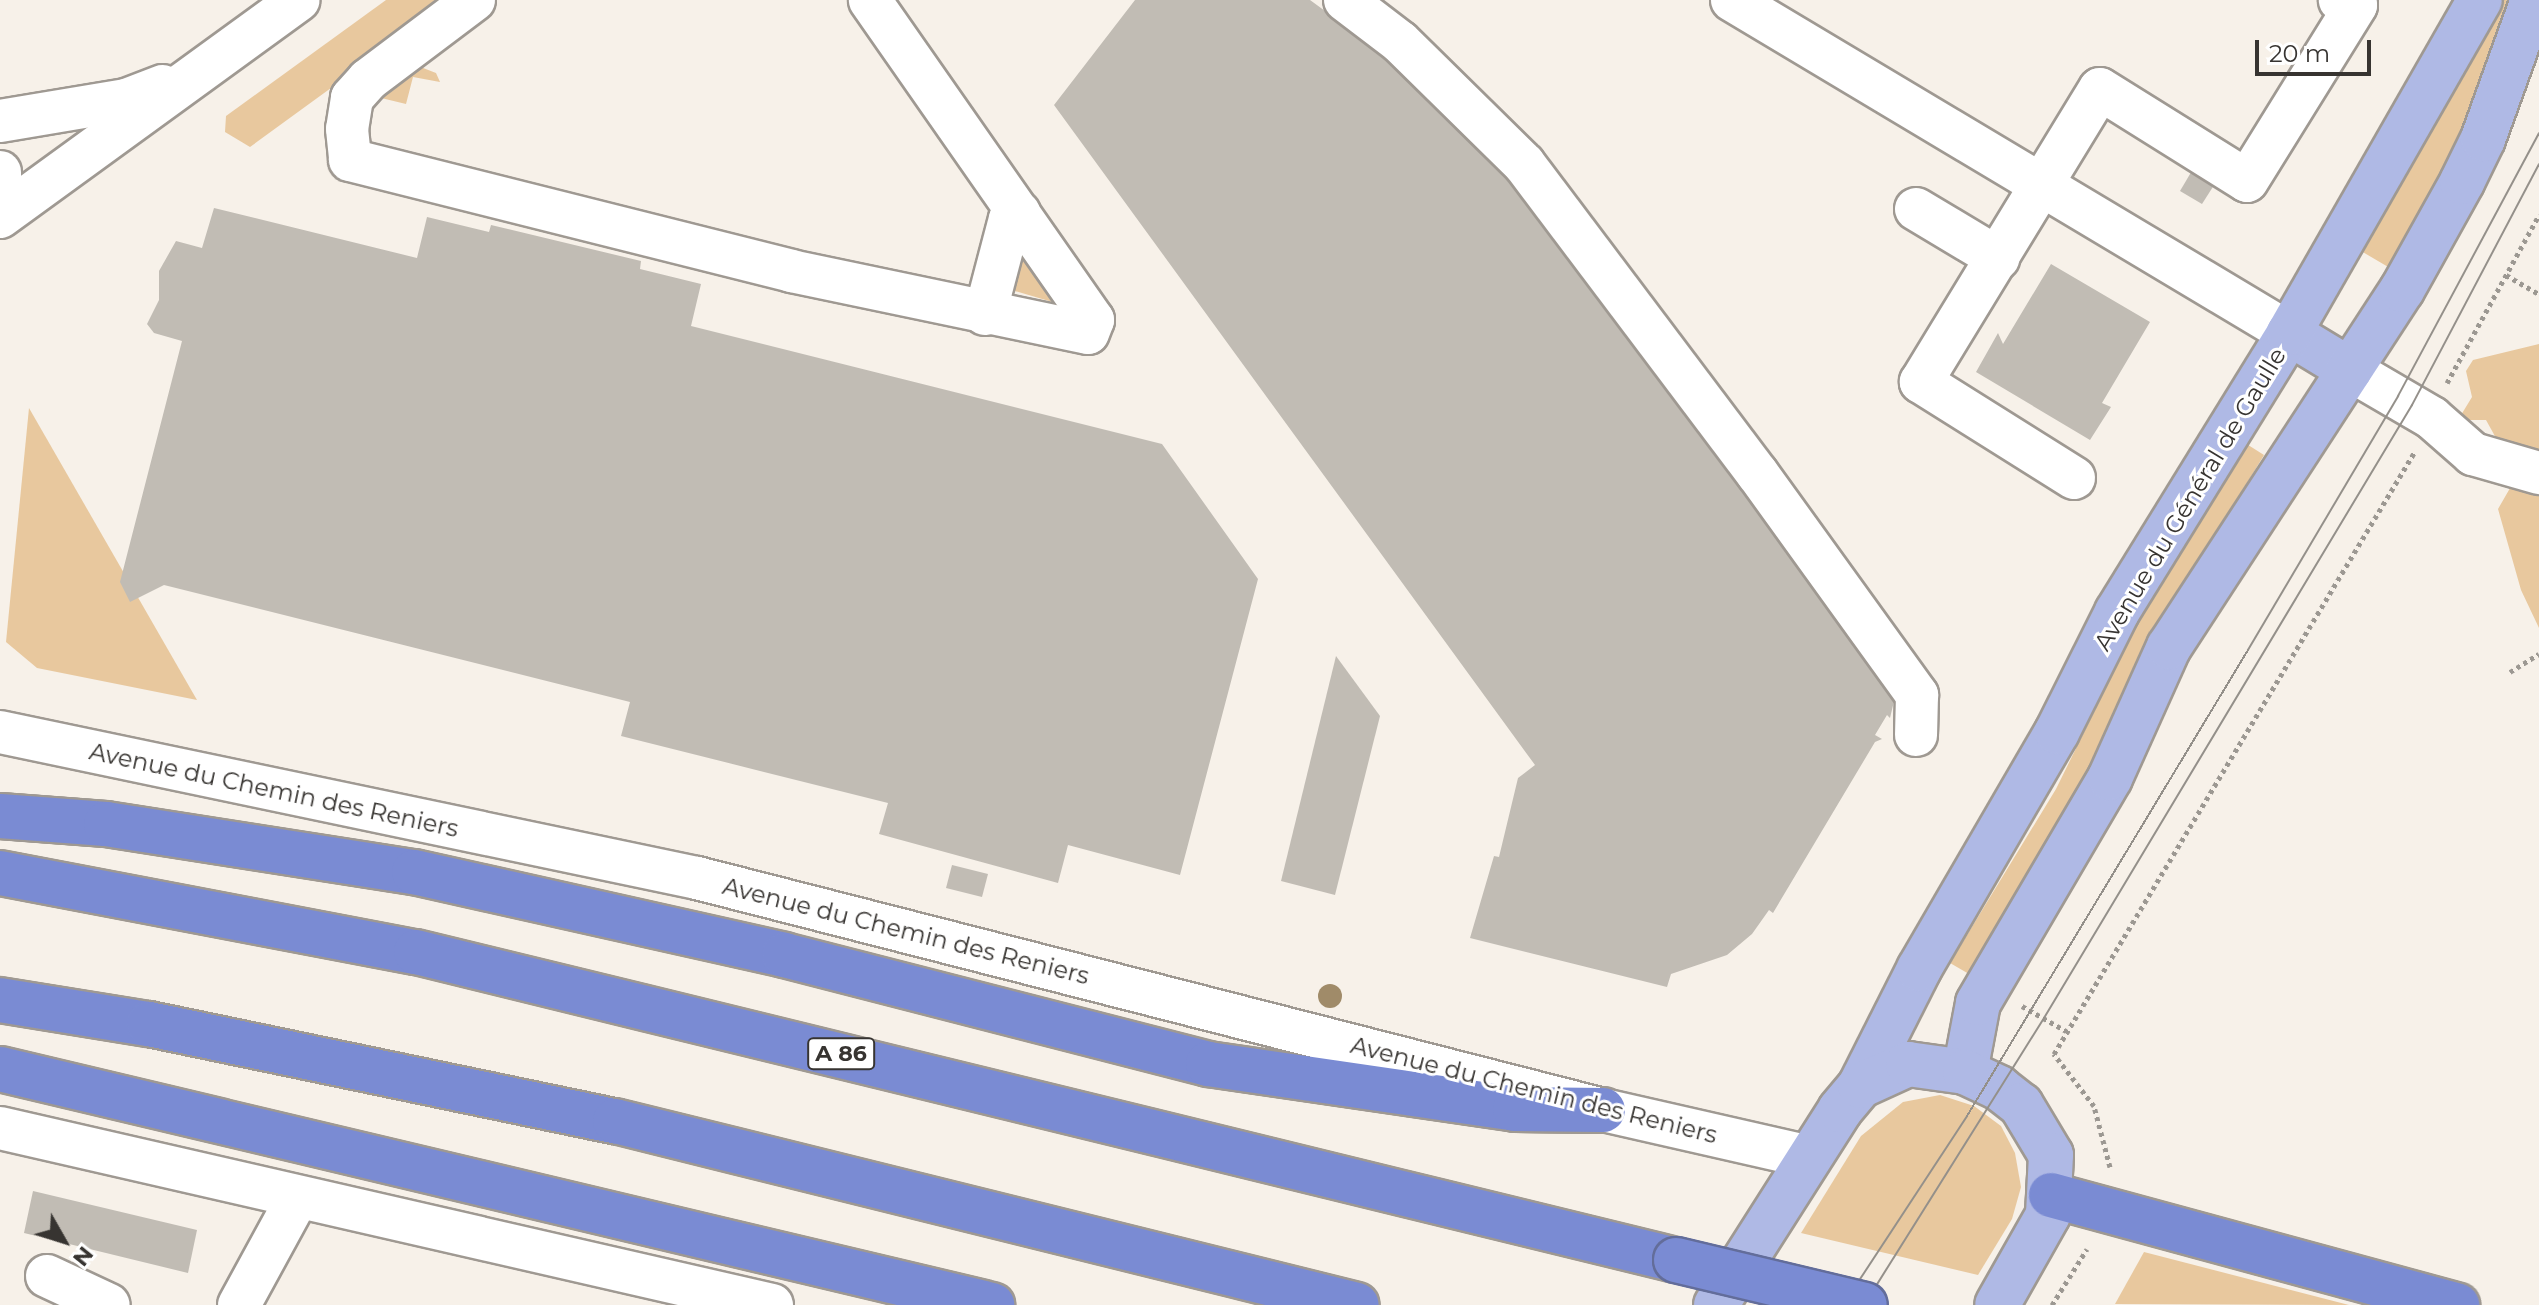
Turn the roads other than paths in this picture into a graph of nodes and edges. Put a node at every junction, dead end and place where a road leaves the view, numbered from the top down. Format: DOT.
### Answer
graph roads {
  1 [pos="299,0"];
  2 [pos="474,0"];
  3 [pos="870,0"];
  4 [pos="1345,0"];
  5 [pos="1732,0"];
  6 [pos="2340,0"];
  7 [pos="2480,0"];
  8 [pos="2533,0"];
  9 [pos="201,71"];
  10 [pos="0,121"];
  11 [pos="0,172"];
  12 [pos="2042,184"];
  13 [pos="0,208"];
  14 [pos="1916,209"];
  15 [pos="1019,213"];
  16 [pos="0,217"];
  17 [pos="1998,258"];
  18 [pos="985,314"];
  19 [pos="2289,333"];
  20 [pos="2350,370"];
  21 [pos="2539,473"];
  22 [pos="2074,478"];
  23 [pos="0,732"];
  24 [pos="1916,735"];
  25 [pos="0,816"];
  26 [pos="0,873"];
  27 [pos="0,1000"];
  28 [pos="0,1069"];
  29 [pos="1965,1072"];
  30 [pos="1860,1086"];
  31 [pos="1603,1110"];
  32 [pos="0,1128"];
  33 [pos="1806,1156"];
  34 [pos="2051,1195"];
  35 [pos="298,1197"];
  36 [pos="47,1276"];
  37 [pos="754,1303"];
  38 [pos="109,1305"];
  39 [pos="239,1305"];
  40 [pos="992,1305"];
  41 [pos="1357,1305"];
  42 [pos="1716,1305"];
  43 [pos="1865,1305"];
  44 [pos="1997,1305"];
  45 [pos="2457,1305"];
  1 -- 9 [label="street"];
  2 -- 18 [label="street"];
  3 -- 15 [label="street"];
  4 -- 24 [label="street"];
  5 -- 12 [label="street"];
  6 -- 12 [label="street"];
  7 -- 19 [label="main road, Avenue du Général de Gaulle"];
  8 -- 20 [label="main road"];
  9 -- 10 [label="street"];
  9 -- 16 [label="street"];
  11 -- 13 [label="street"];
  12 -- 17 [label="street"];
  12 -- 19 [label="street"];
  14 -- 17 [label="street"];
  15 -- 18 [label="street"];
  15 -- 18 [label="street"];
  17 -- 22 [label="street"];
  19 -- 20 [label="main road"];
  19 -- 30 [label="main road, Avenue du Général de Gaulle"];
  20 -- 21 [label="street"];
  20 -- 29 [label="main road"];
  23 -- 31 [label="street, Avenue du Chemin des Reniers"];
  25 -- 31 [label="highway"];
  26 -- 43 [label="highway, A 86, bridge"];
  27 -- 41 [label="highway"];
  28 -- 40 [label="highway"];
  29 -- 30 [label="main road"];
  29 -- 34 [label="main road"];
  30 -- 33 [label="main road, Avenue du Général de Gaulle"];
  31 -- 33 [label="street, Avenue du Chemin des Reniers"];
  32 -- 35 [label="street"];
  33 -- 42 [label="main road, Avenue du Général de Gaulle"];
  34 -- 44 [label="main road"];
  34 -- 45 [label="highway"];
  35 -- 37 [label="street"];
  35 -- 39 [label="street"];
  36 -- 38 [label="street"];
}
